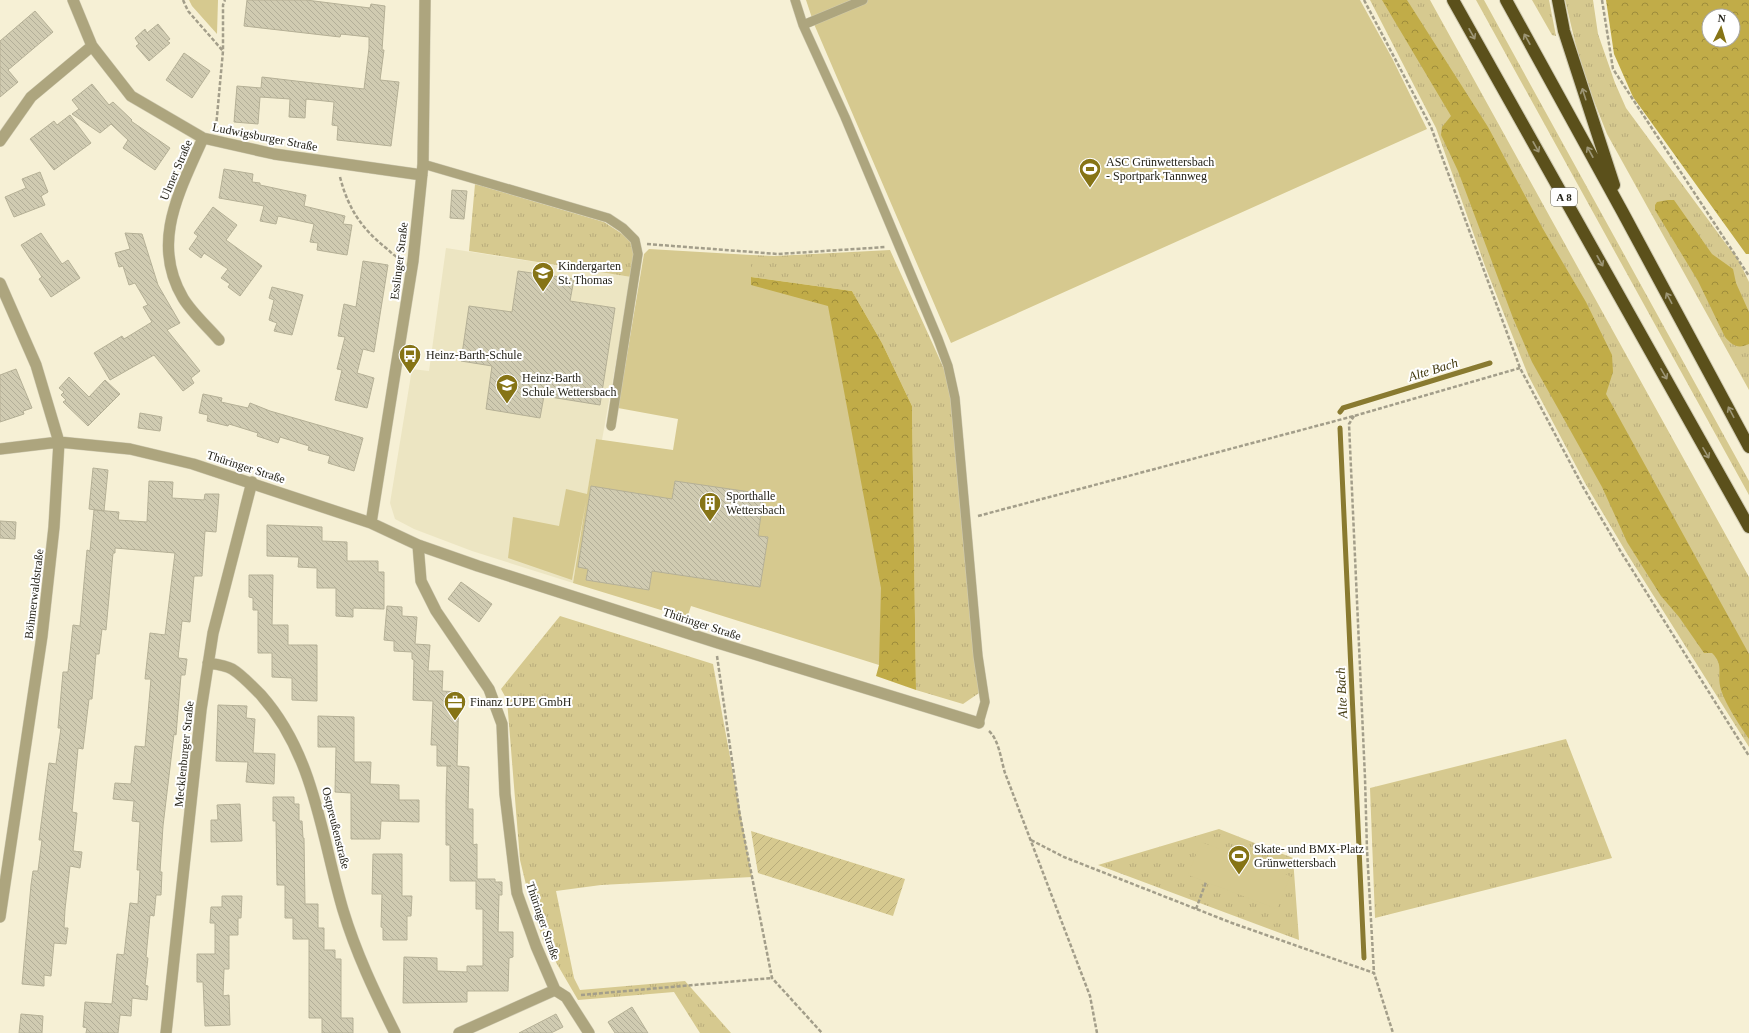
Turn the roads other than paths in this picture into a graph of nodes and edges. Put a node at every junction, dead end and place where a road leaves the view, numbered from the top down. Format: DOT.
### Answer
graph roads {
  1 [pos="73,0"];
  2 [pos="425,0"];
  3 [pos="795,0"];
  4 [pos="863,0"];
  5 [pos="1453,0"];
  6 [pos="1506,0"];
  7 [pos="1558,0"];
  8 [pos="803,25"];
  9 [pos="92,46"];
  10 [pos="204,138"];
  11 [pos="0,142"];
  12 [pos="423,170"];
  13 [pos="1622,211"];
  14 [pos="0,283"];
  15 [pos="219,340"];
  16 [pos="611,426"];
  17 [pos="59,442"];
  18 [pos="1749,447"];
  19 [pos="0,449"];
  20 [pos="252,482"];
  21 [pos="371,523"];
  22 [pos="1749,527"];
  23 [pos="418,545"];
  24 [pos="208,663"];
  25 [pos="979,723"];
  26 [pos="0,917"];
  27 [pos="556,990"];
  28 [pos="166,1033"];
  29 [pos="396,1033"];
  30 [pos="459,1033"];
  31 [pos="589,1033"];
  1 -- 9 [label="street, Ludwigsburger Straße"];
  2 -- 12 [label="street, Esslinger Straße"];
  3 -- 8 [label="lane"];
  4 -- 8 [label="lane"];
  5 -- 22 [label="highway, A 8, one-way"];
  13 -- 6 [label="highway, one-way"];
  13 -- 7 [label="highway, one-way"];
  8 -- 25 [label="lane"];
  9 -- 10 [label="street, Ludwigsburger Straße"];
  9 -- 11 [label="street"];
  10 -- 12 [label="street, Ludwigsburger Straße"];
  10 -- 15 [label="street, Ulmer Straße"];
  12 -- 16 [label="lane"];
  12 -- 21 [label="street, Esslinger Straße"];
  18 -- 13 [label="highway, one-way"];
  14 -- 17 [label="street, Böhmerwaldstraße"];
  17 -- 19 [label="street, Thüringer Straße"];
  17 -- 20 [label="street, Thüringer Straße"];
  17 -- 26 [label="street, Böhmerwaldstraße"];
  20 -- 21 [label="street, Thüringer Straße"];
  20 -- 24 [label="street, Mecklenburger Straße"];
  21 -- 23 [label="street, Thüringer Straße"];
  23 -- 25 [label="street, Thüringer Straße"];
  23 -- 27 [label="street, Thüringer Straße"];
  24 -- 28 [label="street, Mecklenburger Straße"];
  24 -- 29 [label="street, Ostpreußenstraße"];
  27 -- 30 [label="street"];
  27 -- 31 [label="street"];
}
